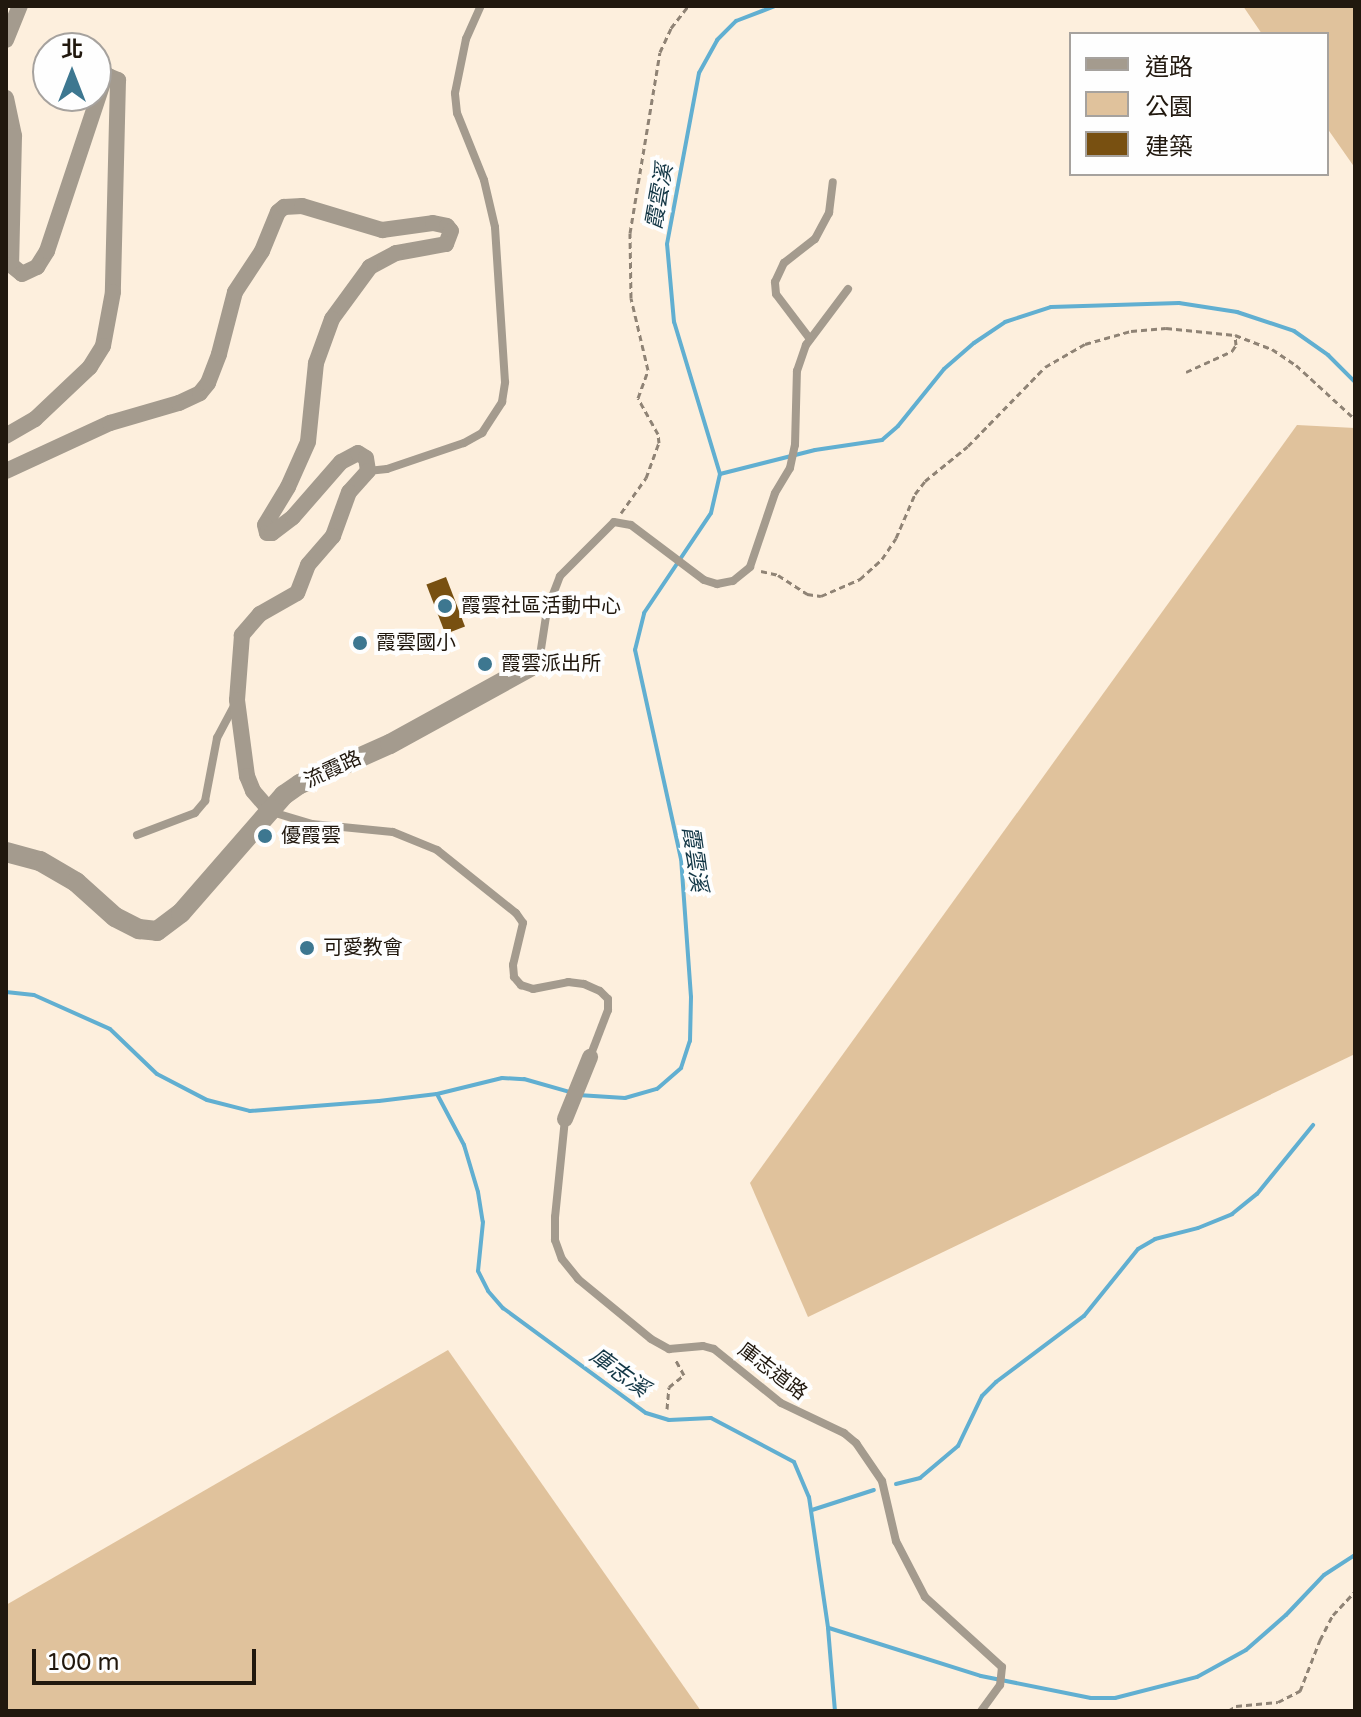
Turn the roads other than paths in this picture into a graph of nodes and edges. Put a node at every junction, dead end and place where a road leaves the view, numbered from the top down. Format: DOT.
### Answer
graph roads {
  1 [pos="20,6"];
  2 [pos="481,6"];
  3 [pos="6,40"];
  4 [pos="6,98"];
  5 [pos="833,182"];
  6 [pos="848,289"];
  7 [pos="810,339"];
  8 [pos="6,436"];
  9 [pos="6,471"];
  10 [pos="368,471"];
  11 [pos="539,662"];
  12 [pos="237,700"];
  13 [pos="271,812"];
  14 [pos="137,835"];
  15 [pos="6,852"];
  16 [pos="590,1057"];
  17 [pos="565,1119"];
  18 [pos="981,1711"];
  1 -- 3 [label="street"];
  2 -- 10 [label="lane"];
  4 -- 8 [label="street"];
  5 -- 7 [label="lane"];
  6 -- 7 [label="lane"];
  7 -- 11 [label="lane, 流霞路"];
  9 -- 10 [label="street"];
  10 -- 12 [label="street"];
  11 -- 13 [label="street, 流霞路"];
  12 -- 13 [label="street"];
  12 -- 14 [label="lane"];
  13 -- 15 [label="street, 流霞路"];
  13 -- 16 [label="lane"];
  16 -- 17 [label="street"];
  17 -- 18 [label="lane, 庫志道路"];
}
